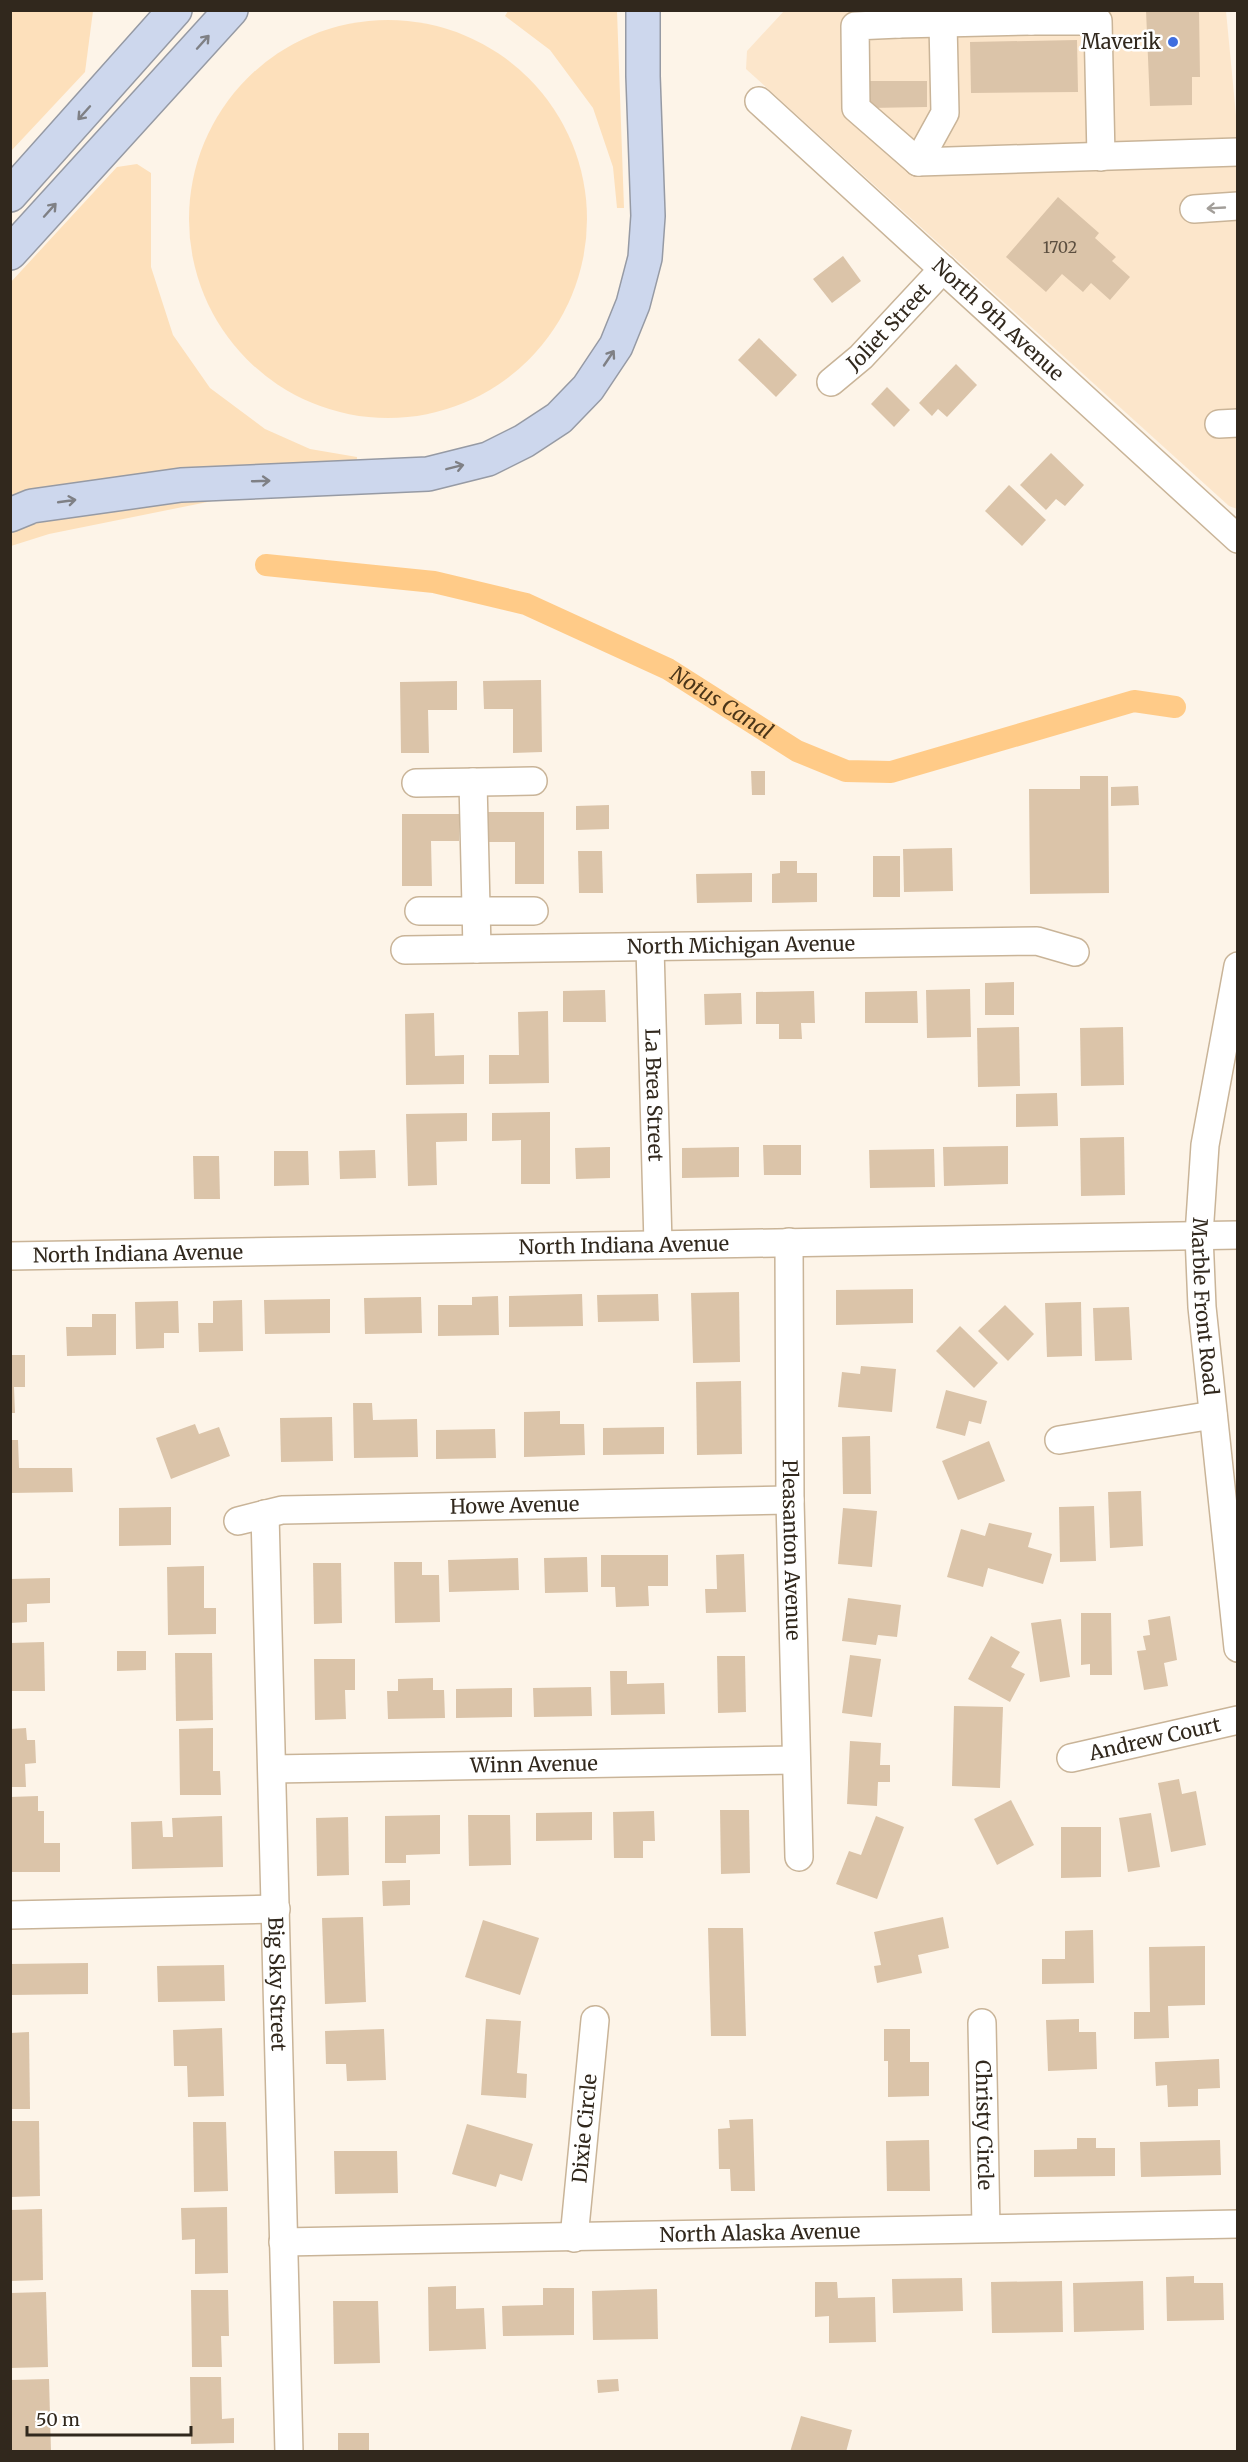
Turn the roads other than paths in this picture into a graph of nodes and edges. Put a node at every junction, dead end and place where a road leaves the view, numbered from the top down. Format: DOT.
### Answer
graph roads {
  1 [pos="175,10"];
  2 [pos="231,10"];
  3 [pos="643,10"];
  4 [pos="1031,16"];
  5 [pos="899,17"];
  6 [pos="944,23"];
  7 [pos="759,100"];
  8 [pos="1238,152"];
  9 [pos="1101,157"];
  10 [pos="918,162"];
  11 [pos="10,195"];
  12 [pos="1238,206"];
  13 [pos="1194,209"];
  14 [pos="10,254"];
  15 [pos="943,269"];
  16 [pos="831,382"];
  17 [pos="10,515"];
  18 [pos="1238,539"];
  19 [pos="533,781"];
  20 [pos="472,782"];
  21 [pos="416,783"];
  22 [pos="419,911"];
  23 [pos="476,911"];
  24 [pos="534,911"];
  25 [pos="650,947"];
  26 [pos="477,949"];
  27 [pos="405,950"];
  28 [pos="1075,952"];
  29 [pos="1238,966"];
  30 [pos="1199,1235"];
  31 [pos="1238,1235"];
  32 [pos="789,1242"];
  33 [pos="657,1244"];
  34 [pos="10,1256"];
  35 [pos="1213,1415"];
  36 [pos="1059,1440"];
  37 [pos="1227,1447"];
  38 [pos="790,1500"];
  39 [pos="265,1514"];
  40 [pos="238,1521"];
  41 [pos="1238,1648"];
  42 [pos="1238,1720"];
  43 [pos="1071,1758"];
  44 [pos="796,1761"];
  45 [pos="272,1769"];
  46 [pos="799,1857"];
  47 [pos="276,1909"];
  48 [pos="10,1915"];
  49 [pos="595,2020"];
  50 [pos="982,2023"];
  51 [pos="1238,2224"];
  52 [pos="986,2228"];
  53 [pos="574,2238"];
  54 [pos="283,2242"];
  55 [pos="289,2451"];
  1 -- 11 [label="highway, one-way"];
  14 -- 2 [label="highway, one-way"];
  17 -- 3 [label="highway, one-way"];
  4 -- 6 [label="street"];
  4 -- 9 [label="street"];
  5 -- 6 [label="street"];
  5 -- 10 [label="street"];
  6 -- 10 [label="street"];
  7 -- 15 [label="street, North 9th Avenue"];
  8 -- 9 [label="street"];
  9 -- 10 [label="street"];
  12 -- 13 [label="street, one-way"];
  15 -- 16 [label="street, Joliet Street"];
  15 -- 18 [label="street, North 9th Avenue"];
  19 -- 20 [label="street"];
  20 -- 21 [label="street"];
  20 -- 23 [label="street"];
  22 -- 23 [label="street"];
  23 -- 24 [label="street"];
  23 -- 26 [label="street"];
  25 -- 26 [label="street, North Michigan Avenue"];
  25 -- 28 [label="street, North Michigan Avenue"];
  25 -- 33 [label="street, La Brea Street"];
  26 -- 27 [label="street, North Michigan Avenue"];
  29 -- 30 [label="street, Marble Front Road"];
  30 -- 31 [label="street, North Indiana Avenue"];
  30 -- 32 [label="street, North Indiana Avenue"];
  30 -- 35 [label="street, Marble Front Road"];
  32 -- 33 [label="street, North Indiana Avenue"];
  32 -- 38 [label="street, Pleasanton Avenue"];
  33 -- 34 [label="street, North Indiana Avenue"];
  35 -- 36 [label="street"];
  35 -- 37 [label="street, Marble Front Road"];
  37 -- 41 [label="street, Marble Front Road"];
  38 -- 39 [label="street, Howe Avenue"];
  38 -- 44 [label="street, Pleasanton Avenue"];
  39 -- 40 [label="street, Howe Avenue"];
  39 -- 45 [label="street, Big Sky Street"];
  42 -- 43 [label="street, Andrew Court"];
  44 -- 45 [label="street, Winn Avenue"];
  44 -- 46 [label="street, Pleasanton Avenue"];
  45 -- 47 [label="street, Big Sky Street"];
  47 -- 48 [label="street"];
  47 -- 54 [label="street, Big Sky Street"];
  49 -- 53 [label="street, Dixie Circle"];
  50 -- 52 [label="street, Christy Circle"];
  51 -- 52 [label="street, North Alaska Avenue"];
  52 -- 53 [label="street, North Alaska Avenue"];
  53 -- 54 [label="street, North Alaska Avenue"];
  54 -- 55 [label="street, Big Sky Street"];
}
